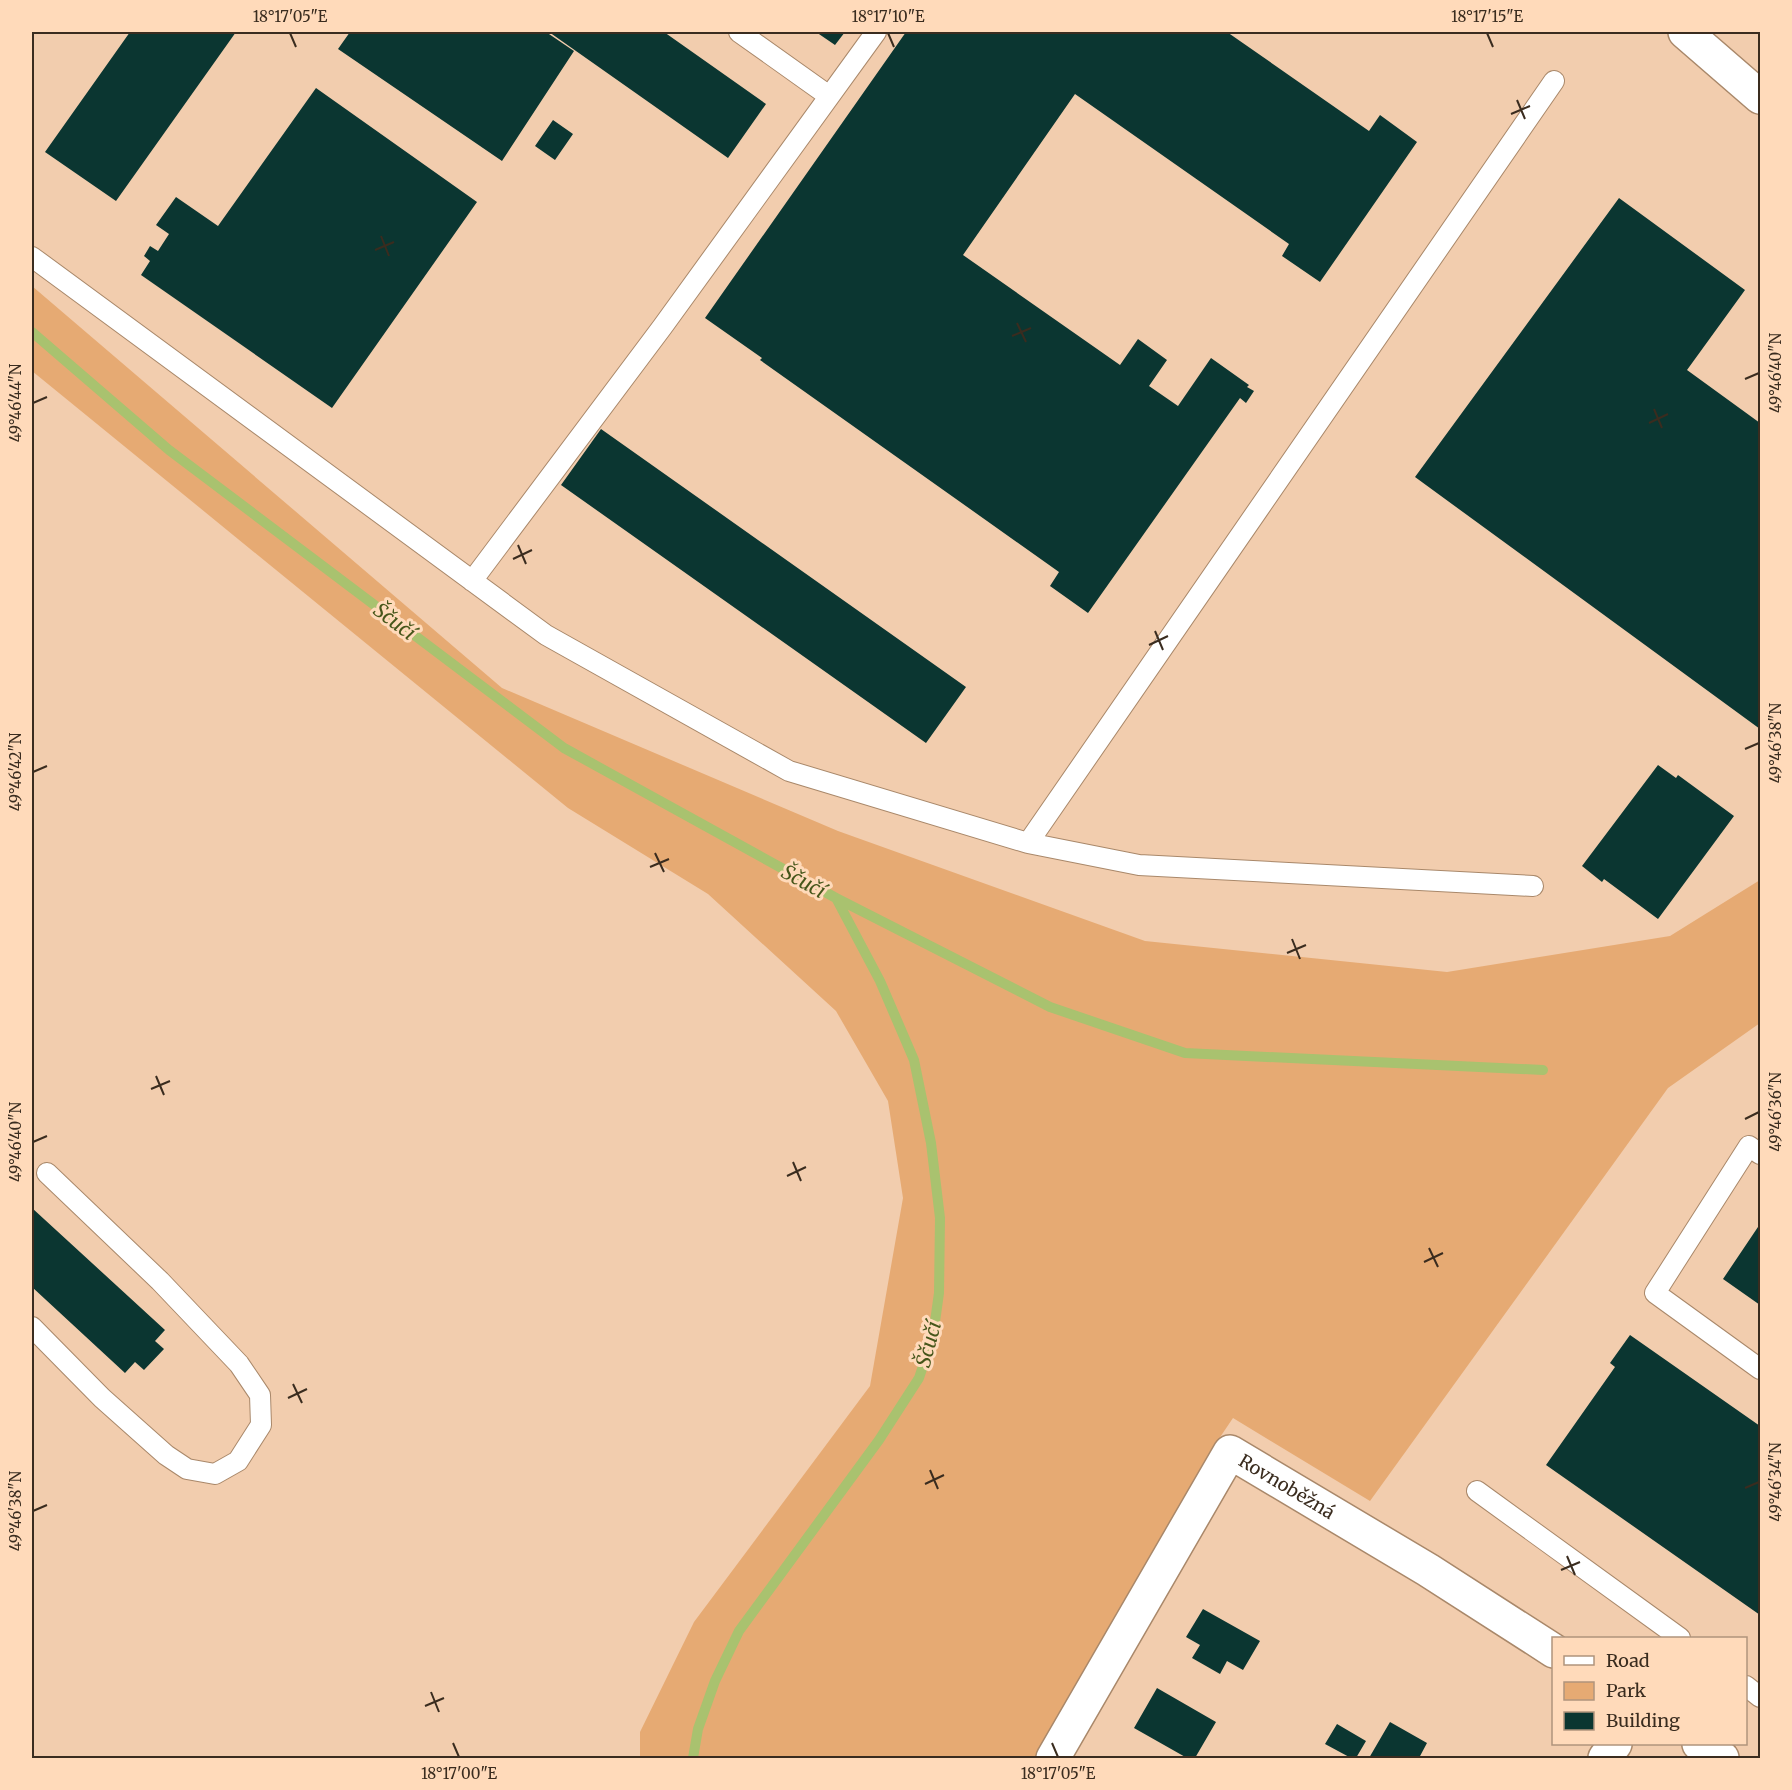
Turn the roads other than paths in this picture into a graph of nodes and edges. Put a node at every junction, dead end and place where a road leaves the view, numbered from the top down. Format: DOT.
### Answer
graph roads {
  1 [pos="739,32"];
  2 [pos="876,32"];
  3 [pos="1685,32"];
  4 [pos="1554,81"];
  5 [pos="829,96"];
  6 [pos="1761,98"];
  7 [pos="32,257"];
  8 [pos="472,581"];
  9 [pos="1028,843"];
  10 [pos="1533,885"];
  11 [pos="1761,1154"];
  12 [pos="47,1173"];
  13 [pos="32,1327"];
  14 [pos="1761,1369"];
  15 [pos="1477,1491"];
  16 [pos="1679,1637"];
  17 [pos="1552,1650"];
  18 [pos="1747,1687"];
  19 [pos="1761,1697"];
  20 [pos="1614,1745"];
  21 [pos="1702,1745"];
  22 [pos="1053,1758"];
  23 [pos="1605,1758"];
  24 [pos="1722,1758"];
  1 -- 5 [label="lane"];
  2 -- 5 [label="lane"];
  3 -- 6 [label="street"];
  4 -- 9 [label="lane"];
  5 -- 8 [label="lane"];
  7 -- 8 [label="lane"];
  8 -- 9 [label="lane"];
  9 -- 10 [label="lane"];
  11 -- 14 [label="lane"];
  12 -- 13 [label="lane"];
  15 -- 16 [label="lane"];
  17 -- 22 [label="street, Rovnoběžná"];
  18 -- 19 [label="lane"];
  20 -- 23 [label="street"];
  21 -- 24 [label="street"];
}
